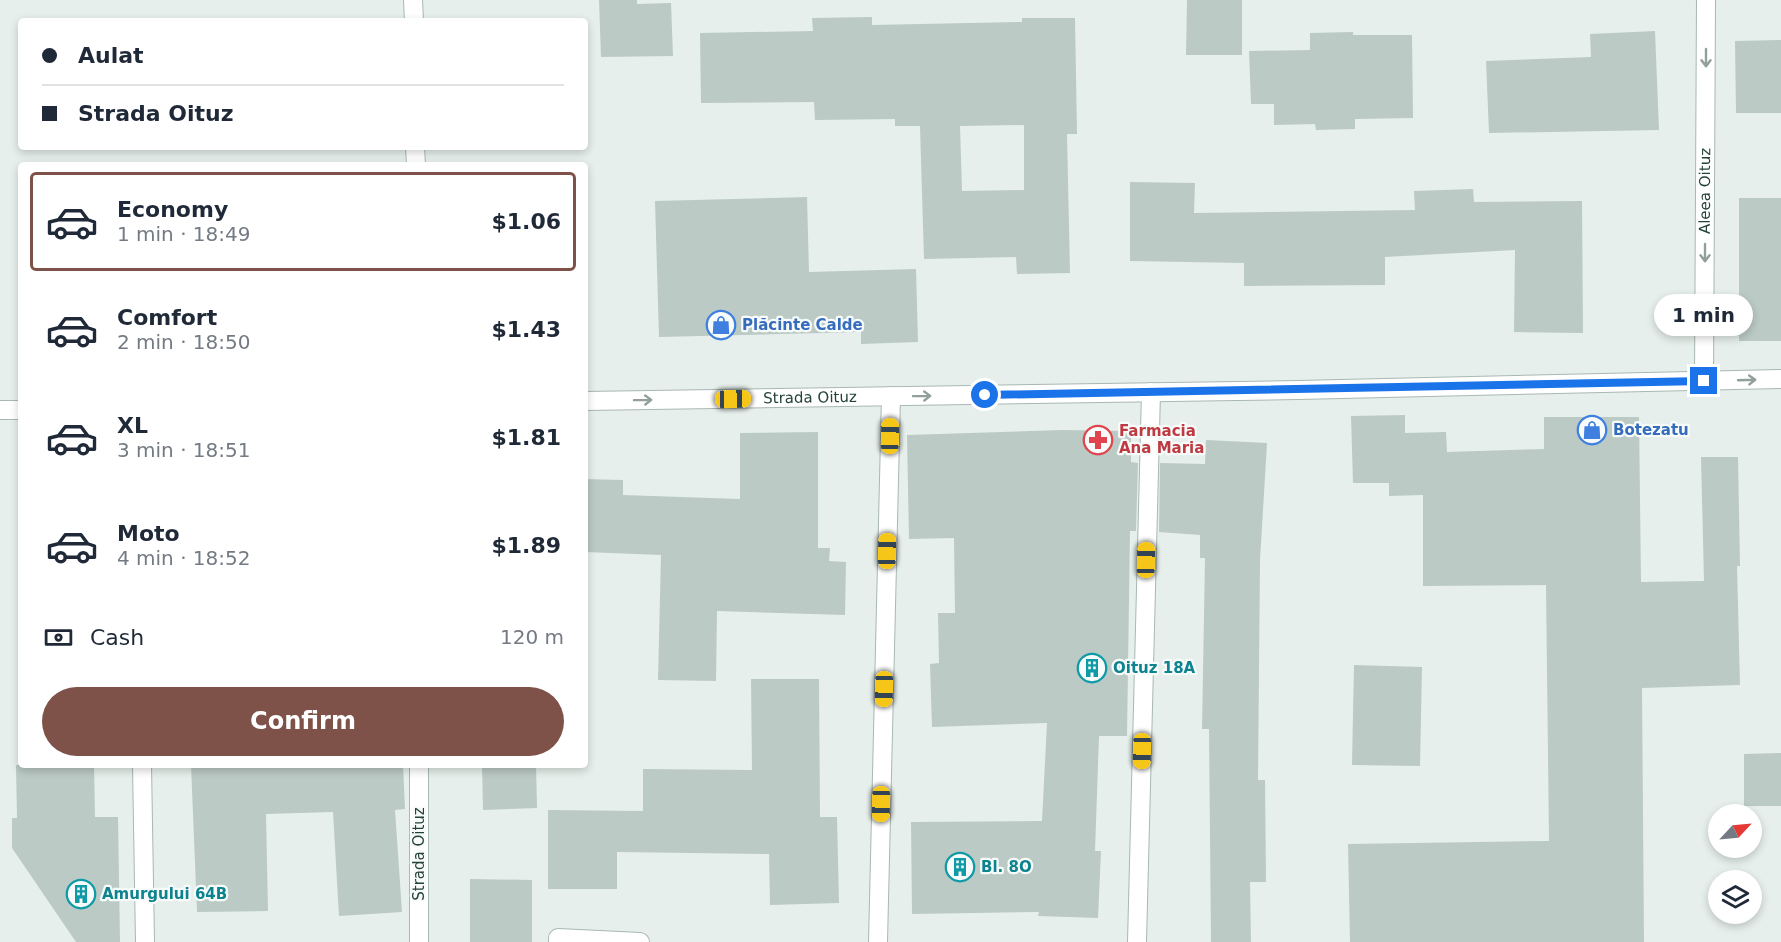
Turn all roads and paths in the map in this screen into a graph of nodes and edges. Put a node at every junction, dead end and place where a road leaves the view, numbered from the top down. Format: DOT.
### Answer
graph roads {
  1 [pos="413,0"];
  2 [pos="1706,0"];
  3 [pos="414,18"];
  4 [pos="1781,379"];
  5 [pos="1704,381"];
  6 [pos="1151,392"];
  7 [pos="891,396"];
  8 [pos="588,401"];
  9 [pos="0,410"];
  10 [pos="18,410"];
  11 [pos="142,768"];
  12 [pos="419,768"];
  13 [pos="145,942"];
  14 [pos="419,942"];
  15 [pos="558,942"];
  16 [pos="640,942"];
  17 [pos="878,942"];
  18 [pos="1137,942"];
  1 -- 3 [label="street"];
  2 -- 5 [label="street, Aleea Oituz, one-way"];
  5 -- 4 [label="street, Strada Oituz, one-way"];
  5 -- 6 [label="street, Strada Oituz"];
  7 -- 6 [label="street, Strada Oituz, one-way"];
  6 -- 18 [label="street"];
  8 -- 7 [label="street, Strada Oituz, one-way"];
  7 -- 17 [label="street"];
  9 -- 10 [label="street"];
  11 -- 13 [label="street"];
  12 -- 14 [label="street, Strada Oituz"];
  15 -- 16 [label="street"];
}
